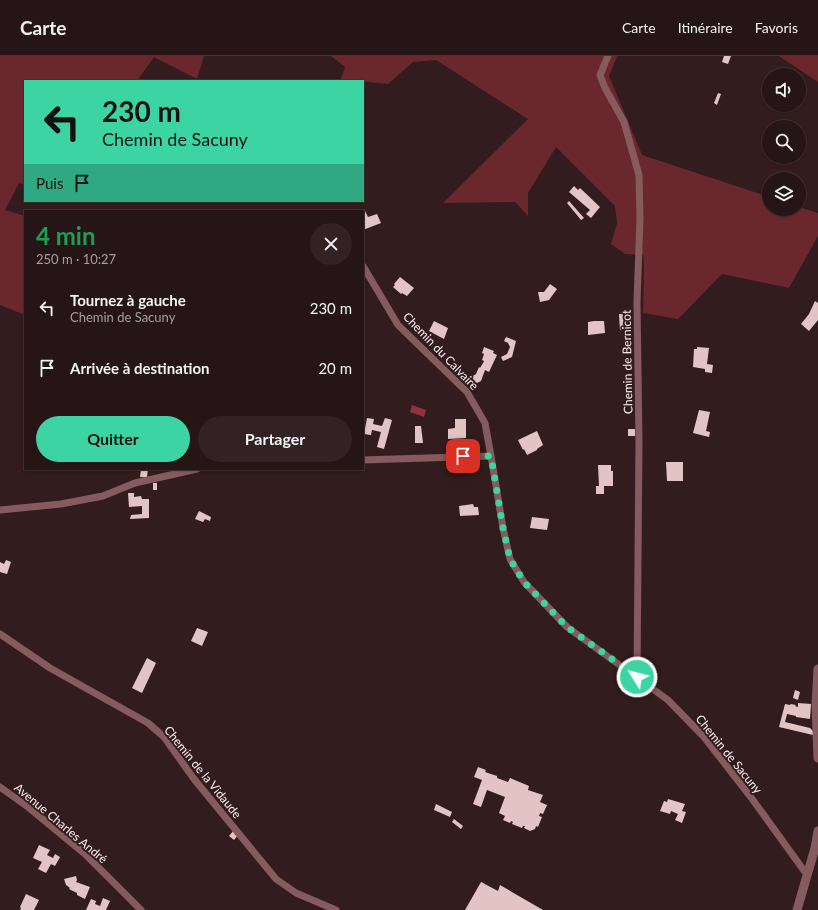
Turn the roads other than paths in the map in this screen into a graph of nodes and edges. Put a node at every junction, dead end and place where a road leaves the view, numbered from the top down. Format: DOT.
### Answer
graph roads {
  1 [pos="608,56"];
  2 [pos="364,268"];
  3 [pos="491,456"];
  4 [pos="364,460"];
  5 [pos="193,470"];
  6 [pos="0,510"];
  7 [pos="0,634"];
  8 [pos="818,669"];
  9 [pos="637,677"];
  10 [pos="818,758"];
  11 [pos="0,787"];
  12 [pos="818,831"];
  13 [pos="808,873"];
  14 [pos="141,910"];
  15 [pos="336,910"];
  16 [pos="797,910"];
  1 -- 9 [label="street, Chemin de Bernicot"];
  2 -- 3 [label="street, Chemin du Calvaire"];
  3 -- 4 [label="street"];
  3 -- 9 [label="street, Chemin de Sacuny"];
  5 -- 6 [label="street"];
  7 -- 15 [label="street, Chemin de la Vidaude"];
  8 -- 10 [label="street"];
  9 -- 13 [label="street, Chemin de Sacuny"];
  11 -- 14 [label="street, Avenue Charles André"];
  12 -- 13 [label="street"];
  13 -- 16 [label="street"];
}
